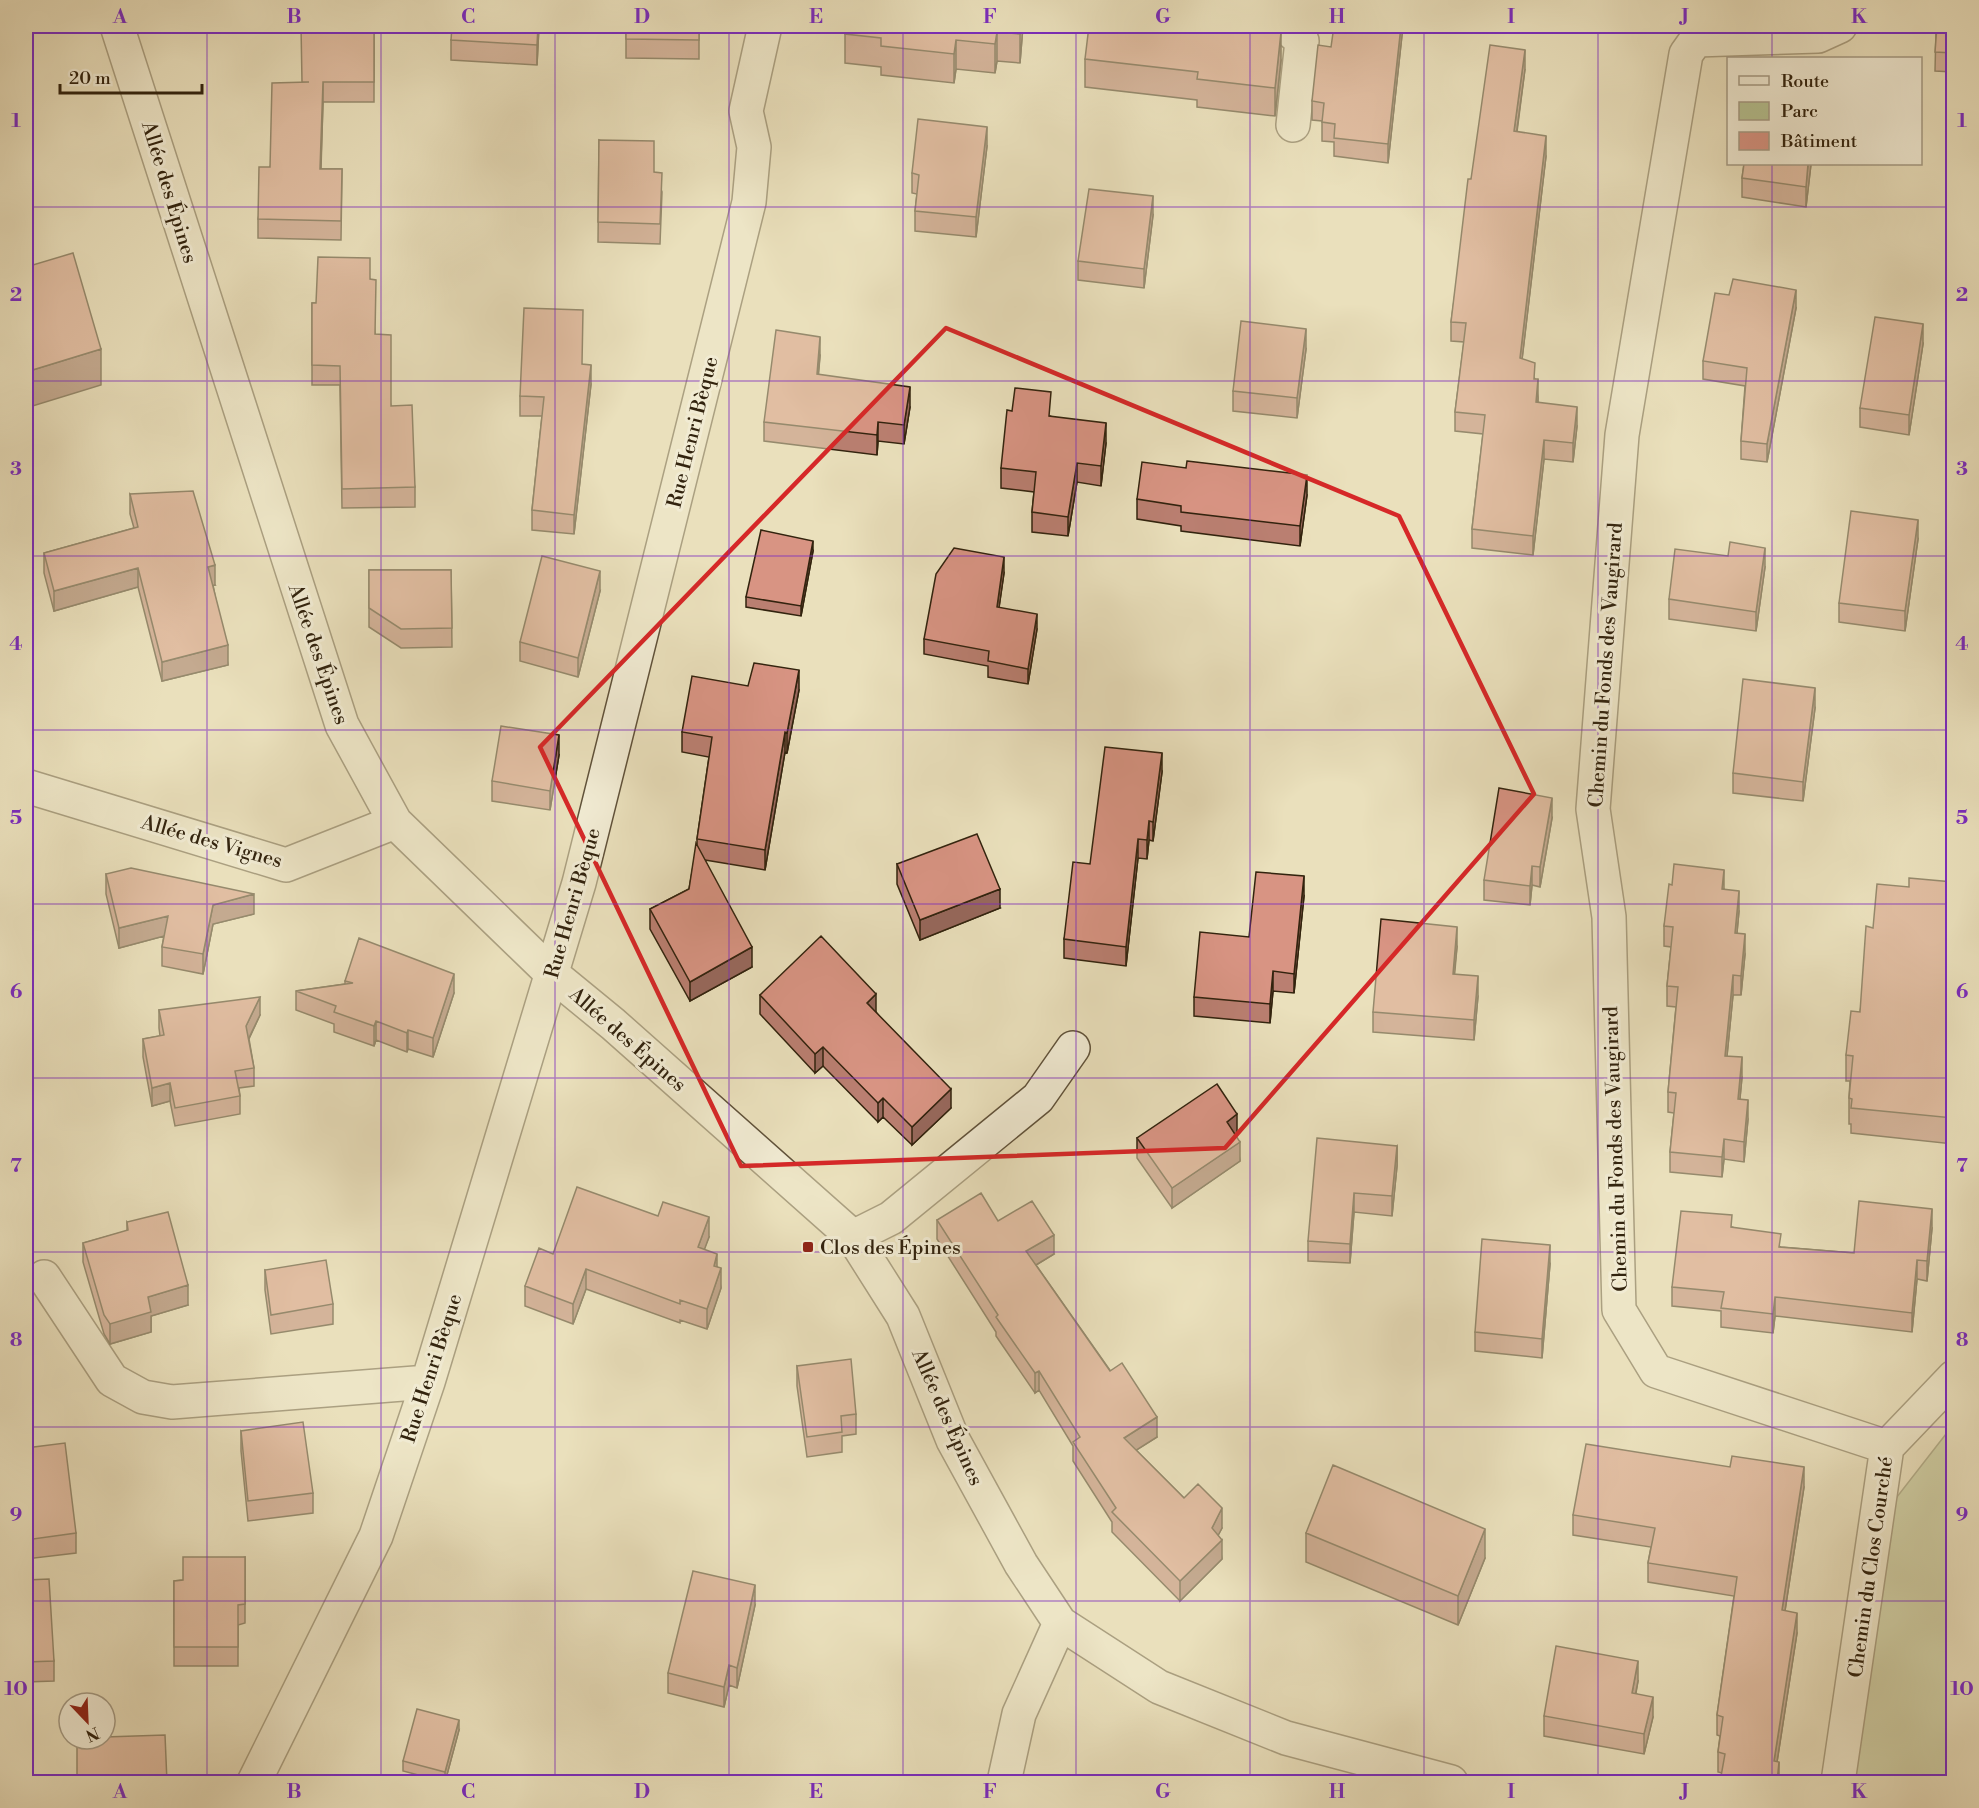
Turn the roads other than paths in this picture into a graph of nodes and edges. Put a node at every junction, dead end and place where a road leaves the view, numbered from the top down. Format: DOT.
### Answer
graph roads {
  1 [pos="117,26"];
  2 [pos="765,26"];
  3 [pos="1285,26"];
  4 [pos="1840,26"];
  5 [pos="1293,126"];
  6 [pos="26,786"];
  7 [pos="395,822"];
  8 [pos="552,974"];
  9 [pos="1073,1048"];
  10 [pos="853,1237"];
  11 [pos="44,1277"];
  12 [pos="1953,1377"];
  13 [pos="428,1382"];
  14 [pos="1887,1447"];
  15 [pos="1060,1623"];
  16 [pos="254,1782"];
  17 [pos="1004,1782"];
  18 [pos="1451,1782"];
  19 [pos="1838,1782"];
  1 -- 7 [label="street, Allée des Épines"];
  2 -- 8 [label="street, Rue Henri Bèque"];
  3 -- 5 [label="street"];
  4 -- 14 [label="street, Chemin du Fonds des Vaugirard"];
  6 -- 7 [label="street, Allée des Vignes"];
  7 -- 8 [label="street, Allée des Épines"];
  8 -- 10 [label="street, Allée des Épines"];
  8 -- 13 [label="street, Rue Henri Bèque"];
  9 -- 10 [label="street"];
  10 -- 15 [label="street, Allée des Épines"];
  11 -- 13 [label="street"];
  12 -- 14 [label="street, Chemin du Clos Courché"];
  13 -- 16 [label="street, Rue Henri Bèque"];
  14 -- 19 [label="street, Chemin du Clos Courché"];
  15 -- 17 [label="street"];
  15 -- 18 [label="street, Allée des Épines"];
}
